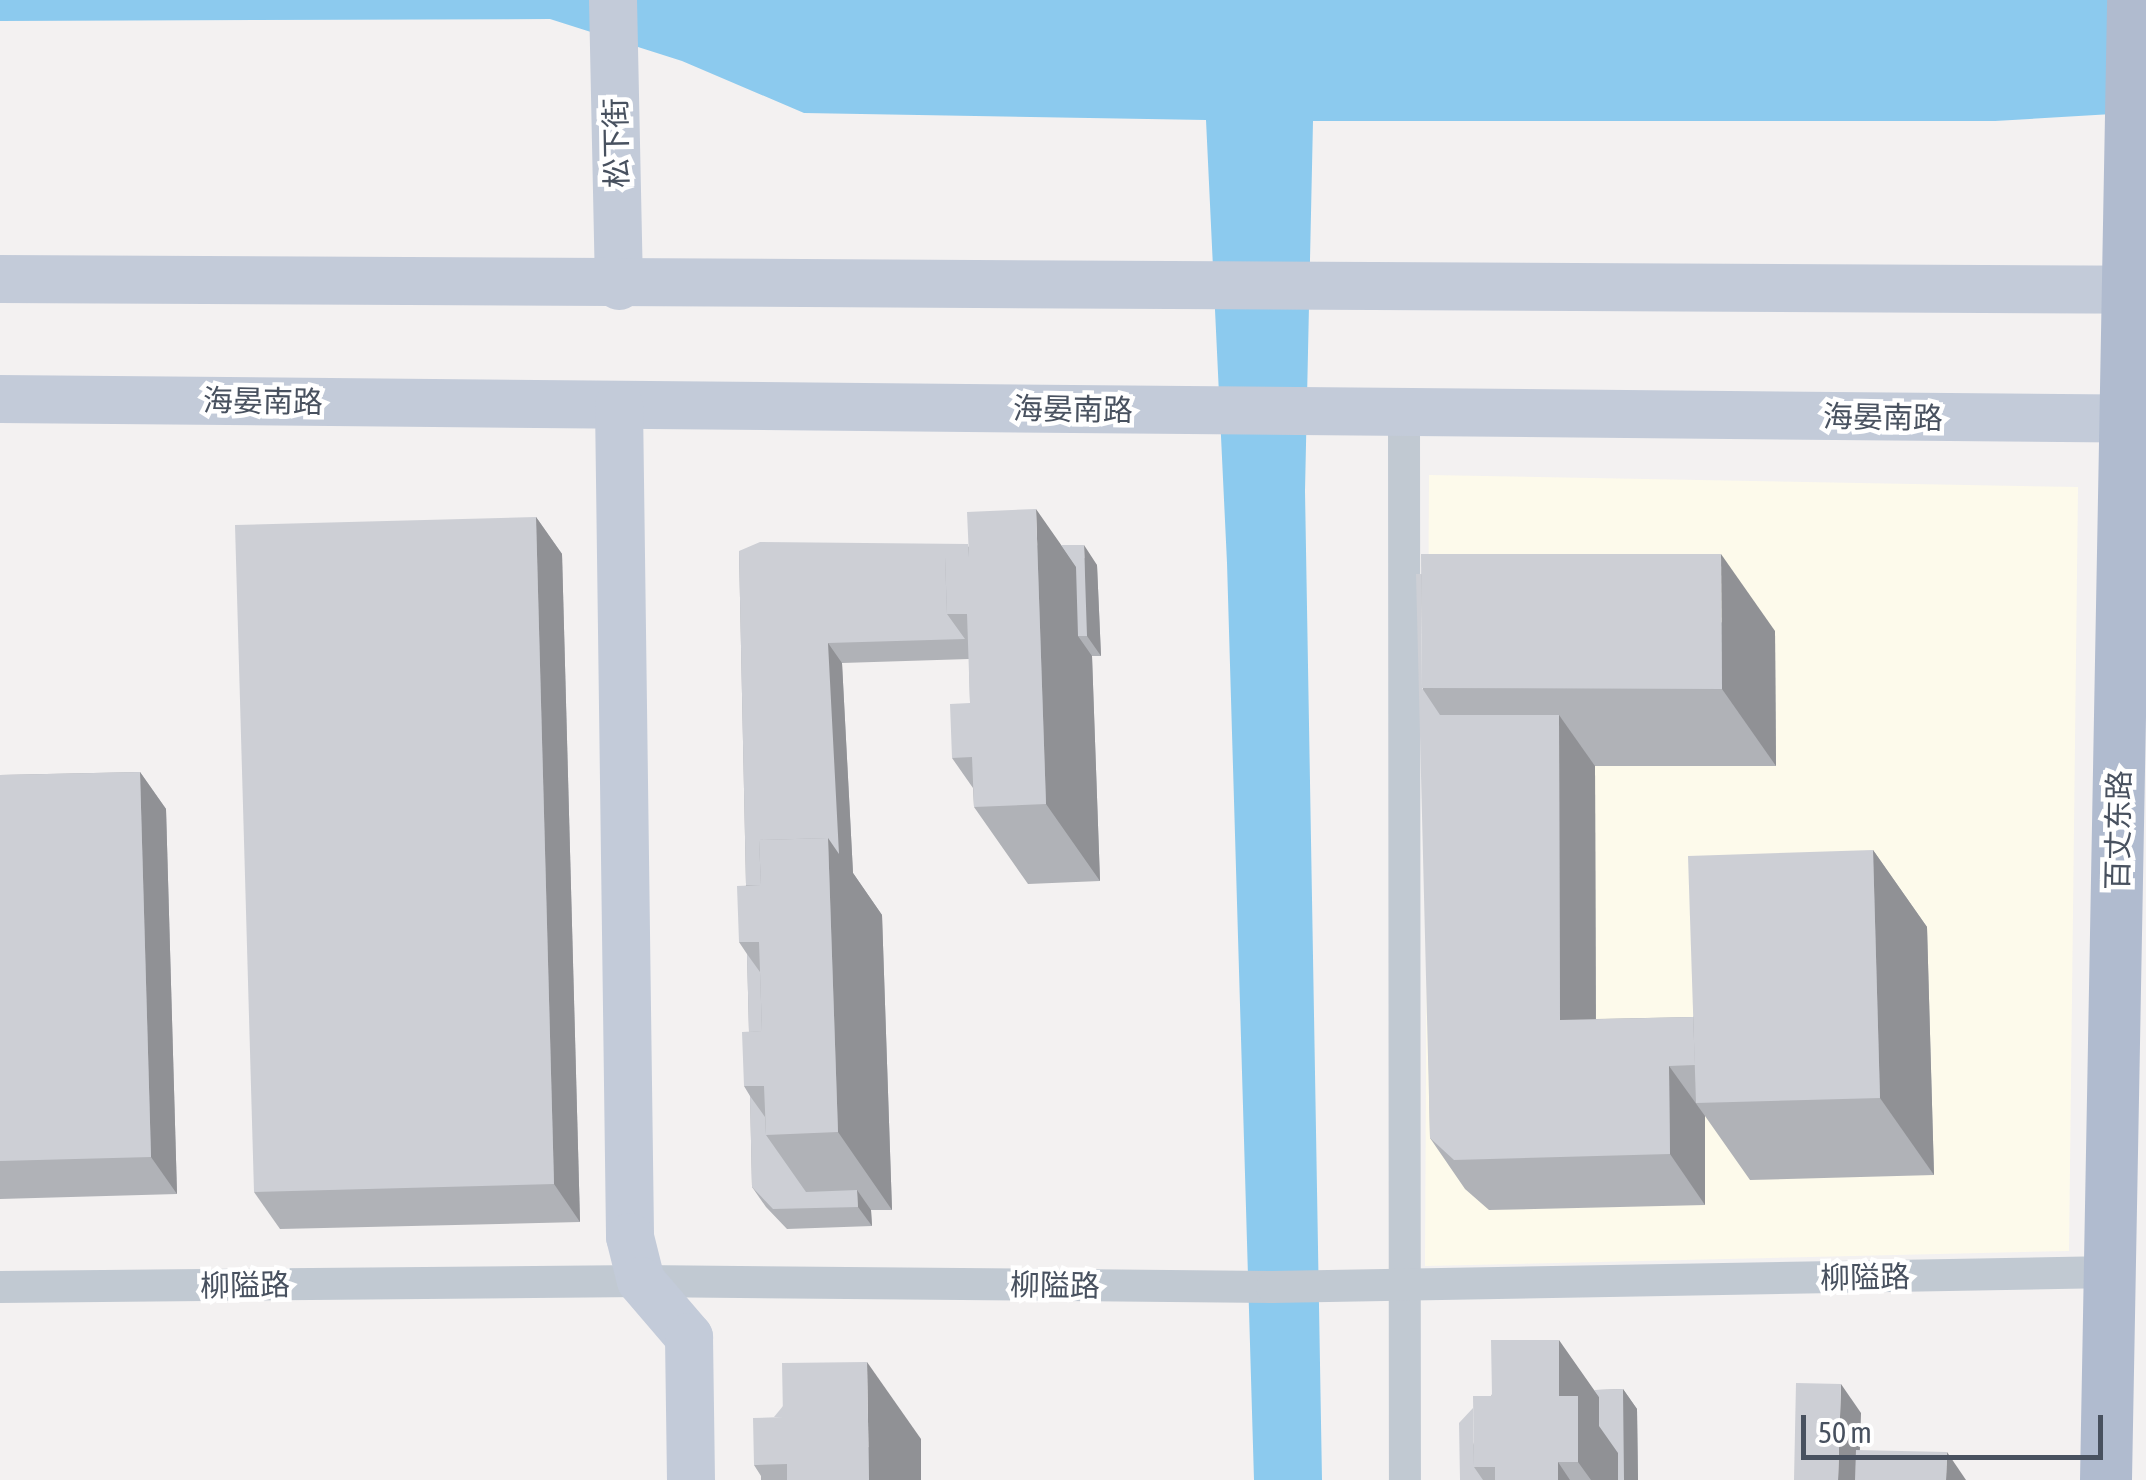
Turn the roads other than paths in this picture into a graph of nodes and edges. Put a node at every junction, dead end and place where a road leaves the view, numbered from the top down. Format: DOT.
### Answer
graph roads {
  1 [pos="613,0"];
  2 [pos="2133,0"];
  3 [pos="0,279"];
  4 [pos="619,286"];
  5 [pos="2139,290"];
  6 [pos="0,399"];
  7 [pos="619,405"];
  8 [pos="1404,412"];
  9 [pos="2136,419"];
  10 [pos="2111,1272"];
  11 [pos="641,1281"];
  12 [pos="1404,1286"];
  13 [pos="0,1287"];
  14 [pos="690,1480"];
  15 [pos="1406,1480"];
  16 [pos="2106,1480"];
  1 -- 4 [label="main road, 松下街"];
  2 -- 5 [label="main road, 百丈东路"];
  3 -- 4 [label="main road"];
  4 -- 5 [label="main road"];
  5 -- 9 [label="main road, 百丈东路"];
  6 -- 7 [label="main road, 海晏南路"];
  7 -- 8 [label="main road, 海晏南路"];
  7 -- 11 [label="main road"];
  8 -- 9 [label="main road, 海晏南路"];
  8 -- 12 [label="street"];
  9 -- 10 [label="main road, 百丈东路"];
  10 -- 12 [label="street, 柳隘路"];
  10 -- 16 [label="main road, 百丈东路"];
  11 -- 12 [label="street, 柳隘路"];
  11 -- 13 [label="street, 柳隘路"];
  11 -- 14 [label="main road"];
  12 -- 15 [label="street"];
}
